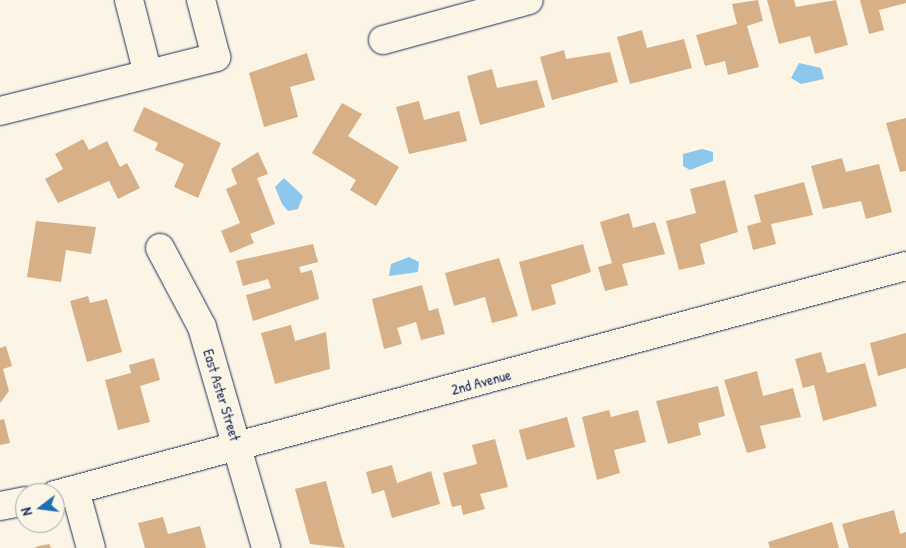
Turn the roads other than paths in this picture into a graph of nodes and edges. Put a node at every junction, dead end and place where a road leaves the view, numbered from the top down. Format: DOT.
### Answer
graph roads {
  1 [pos="129,0"];
  2 [pos="201,0"];
  3 [pos="529,0"];
  4 [pos="383,40"];
  5 [pos="148,74"];
  6 [pos="0,111"];
  7 [pos="160,248"];
  8 [pos="906,266"];
  9 [pos="238,448"];
  10 [pos="65,492"];
  11 [pos="15,503"];
  12 [pos="0,506"];
  13 [pos="91,548"];
  14 [pos="266,548"];
  1 -- 5 [label="street"];
  2 -- 5 [label="street"];
  3 -- 4 [label="street"];
  5 -- 6 [label="street"];
  7 -- 9 [label="street, East Aster Street"];
  8 -- 9 [label="street, 2nd Avenue"];
  9 -- 10 [label="street, 2nd Avenue"];
  9 -- 14 [label="street, East Aster Street"];
  10 -- 13 [label="street"];
  11 -- 12 [label="street"];
}
